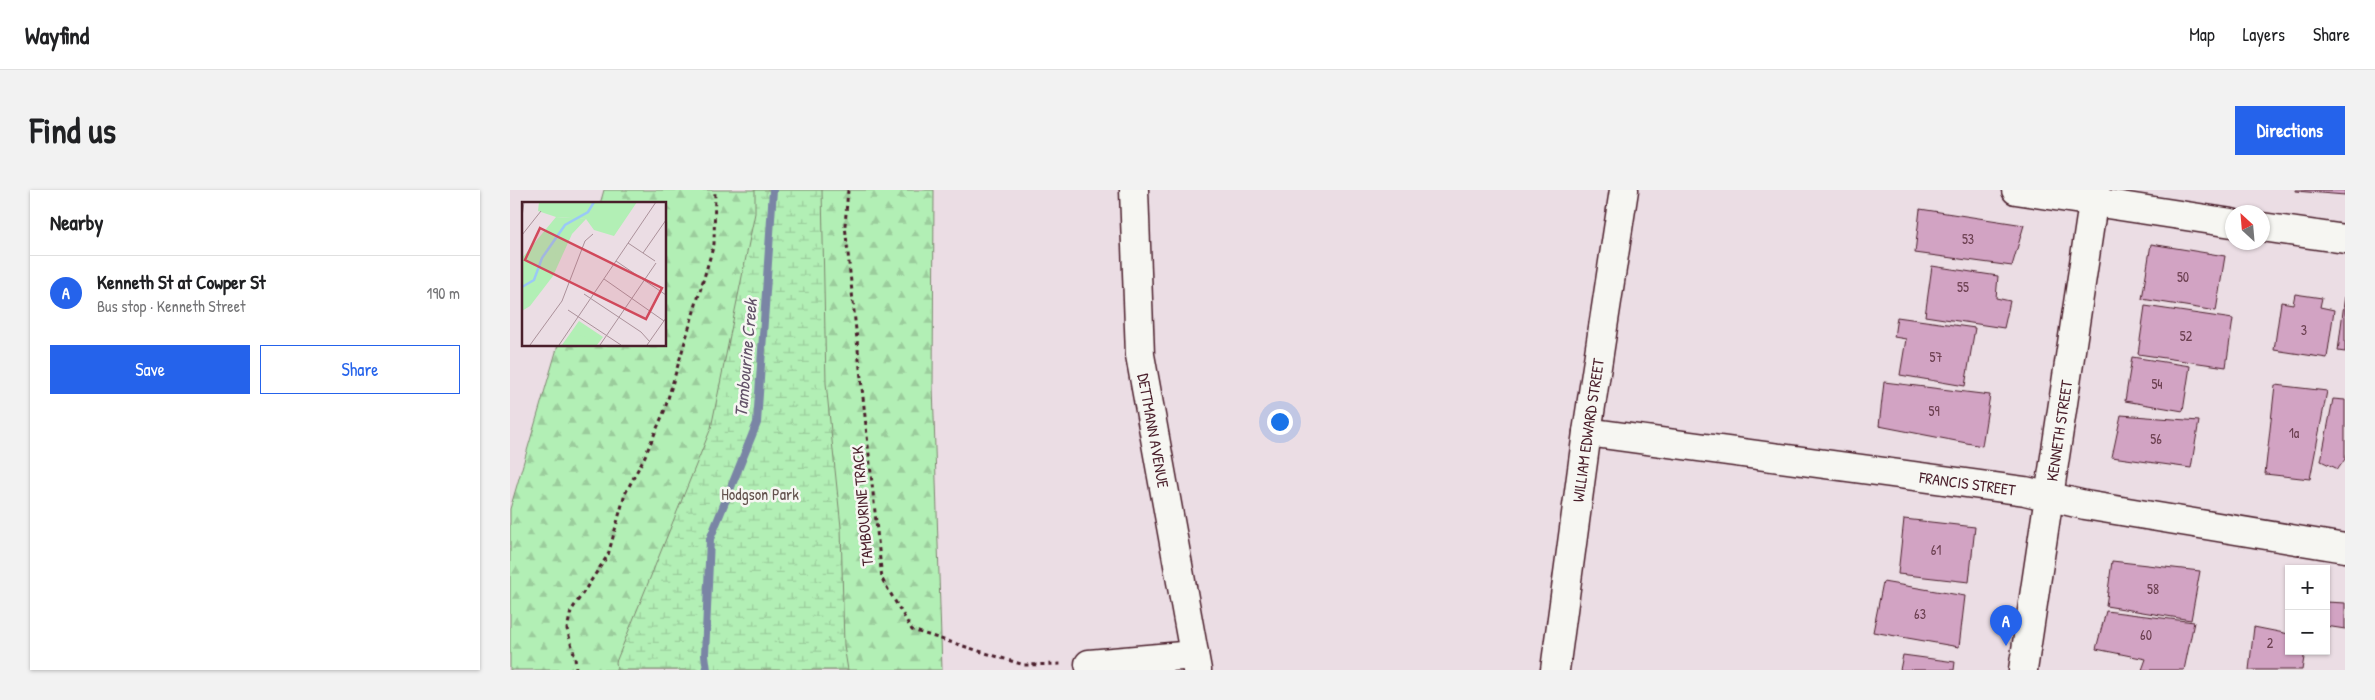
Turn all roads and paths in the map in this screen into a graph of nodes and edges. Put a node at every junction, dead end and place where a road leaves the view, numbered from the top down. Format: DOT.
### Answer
graph roads {
  1 [pos="715,190"];
  2 [pos="848,190"];
  3 [pos="1134,190"];
  4 [pos="1624,190"];
  5 [pos="2016,190"];
  6 [pos="2094,196"];
  7 [pos="2225,222"];
  8 [pos="2270,228"];
  9 [pos="2345,239"];
  10 [pos="1587,432"];
  11 [pos="2048,496"];
  12 [pos="2345,548"];
  13 [pos="1196,662"];
  14 [pos="1089,664"];
  15 [pos="576,670"];
  16 [pos="1554,670"];
  17 [pos="2023,670"];
  1 -- 15 [label="path"];
  2 -- 14 [label="path, TAMBOURINE TRACK"];
  3 -- 13 [label="street, DETTMANN AVENUE"];
  4 -- 10 [label="street, WILLIAM EDWARD STREET"];
  5 -- 6 [label="street"];
  6 -- 7 [label="street"];
  6 -- 11 [label="street, KENNETH STREET"];
  8 -- 9 [label="street"];
  10 -- 11 [label="street, FRANCIS STREET"];
  10 -- 16 [label="street, WILLIAM EDWARD STREET"];
  11 -- 12 [label="street, FRANCIS STREET"];
  11 -- 17 [label="street, KENNETH STREET"];
  13 -- 14 [label="street"];
}
